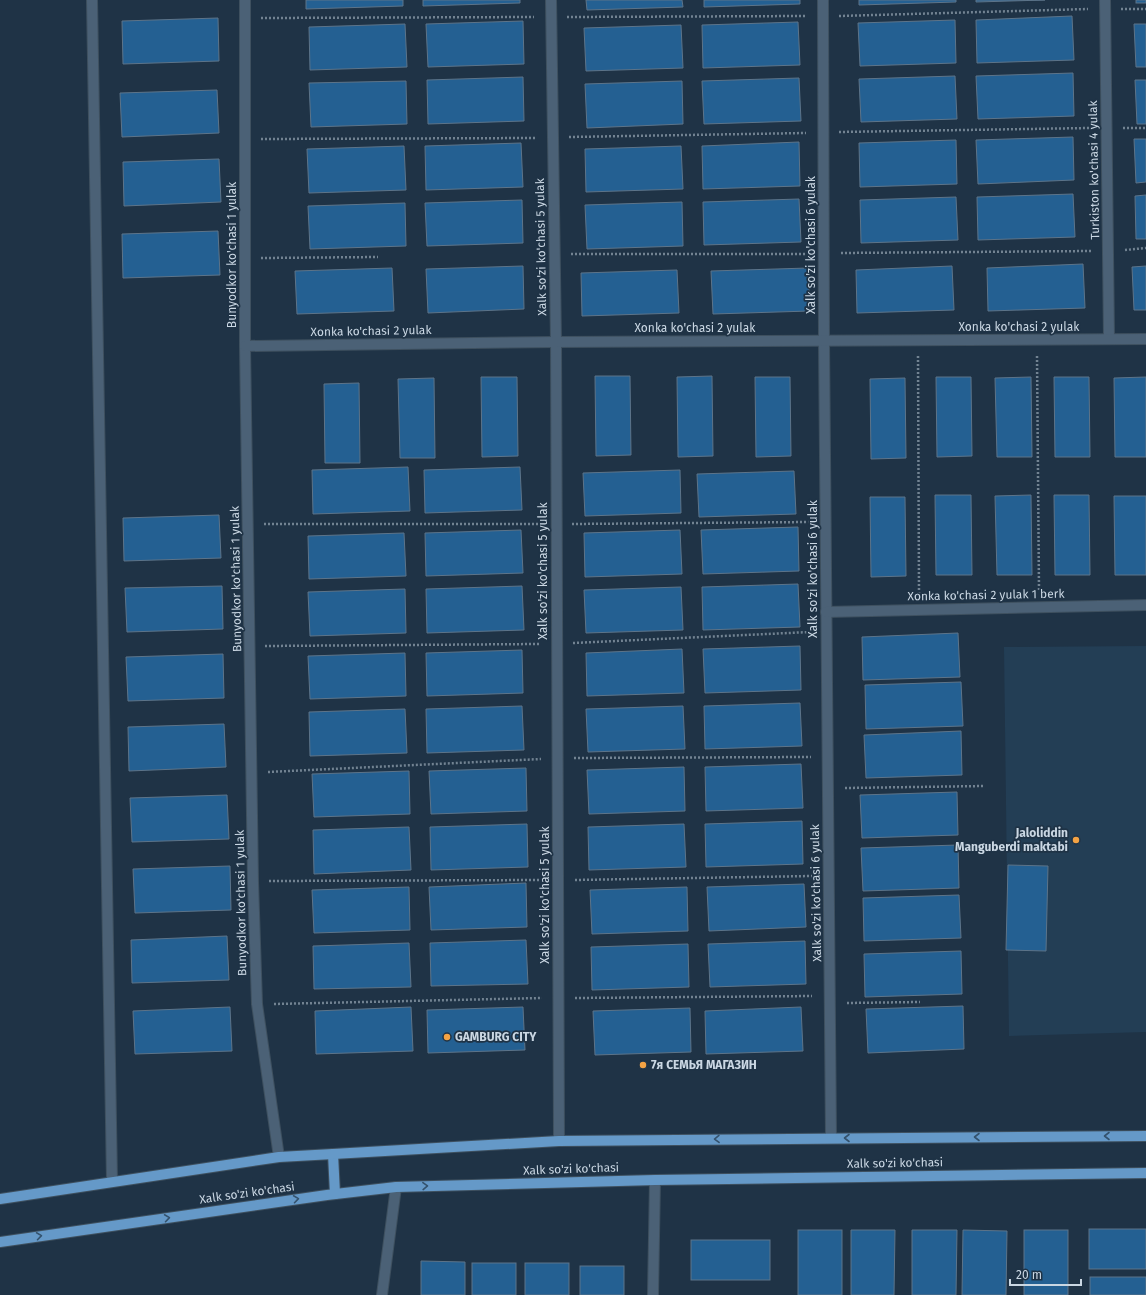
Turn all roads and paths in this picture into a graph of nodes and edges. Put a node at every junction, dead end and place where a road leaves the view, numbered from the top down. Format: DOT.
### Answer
graph roads {
  1 [pos="92,0"];
  2 [pos="245,0"];
  3 [pos="551,0"];
  4 [pos="823,0"];
  5 [pos="1105,4"];
  6 [pos="1146,9"];
  7 [pos="823,16"];
  8 [pos="552,17"];
  9 [pos="245,18"];
  10 [pos="1107,128"];
  11 [pos="1146,128"];
  12 [pos="823,133"];
  13 [pos="553,138"];
  14 [pos="245,139"];
  15 [pos="1146,248"];
  16 [pos="1108,251"];
  17 [pos="555,254"];
  18 [pos="824,254"];
  19 [pos="378,257"];
  20 [pos="245,258"];
  21 [pos="1037,339"];
  22 [pos="1109,339"];
  23 [pos="1146,339"];
  24 [pos="918,340"];
  25 [pos="824,341"];
  26 [pos="556,342"];
  27 [pos="245,346"];
  28 [pos="826,522"];
  29 [pos="248,524"];
  30 [pos="556,524"];
  31 [pos="1146,605"];
  32 [pos="1039,607"];
  33 [pos="919,610"];
  34 [pos="826,612"];
  35 [pos="984,786"];
  36 [pos="828,788"];
  37 [pos="920,1002"];
  38 [pos="831,1003"];
  39 [pos="1146,1136"];
  40 [pos="831,1138"];
  41 [pos="558,1141"];
  42 [pos="333,1154"];
  43 [pos="279,1157"];
  44 [pos="1146,1173"];
  45 [pos="656,1180"];
  46 [pos="112,1181"];
  47 [pos="396,1187"];
  48 [pos="335,1194"];
  49 [pos="0,1199"];
  50 [pos="0,1242"];
  51 [pos="382,1295"];
  52 [pos="653,1295"];
  1 -- 46 [label="street"];
  2 -- 9 [label="street, Bunyodkor ko'chasi 1 yulak"];
  3 -- 8 [label="street, Xalk so'zi ko'chasi 5 yulak"];
  4 -- 7 [label="street, Xalk so'zi ko'chasi 6 yulak"];
  5 -- 6 [label="path"];
  5 -- 7 [label="path"];
  5 -- 10 [label="street, Turkiston ko'chasi 4 yulak"];
  7 -- 8 [label="path"];
  7 -- 12 [label="street, Xalk so'zi ko'chasi 6 yulak"];
  8 -- 9 [label="path"];
  8 -- 13 [label="street, Xalk so'zi ko'chasi 5 yulak"];
  9 -- 14 [label="street, Bunyodkor ko'chasi 1 yulak"];
  10 -- 11 [label="path"];
  10 -- 12 [label="path"];
  10 -- 16 [label="street, Turkiston ko'chasi 4 yulak"];
  12 -- 13 [label="path"];
  12 -- 18 [label="street, Xalk so'zi ko'chasi 6 yulak"];
  13 -- 14 [label="path"];
  13 -- 17 [label="street, Xalk so'zi ko'chasi 5 yulak"];
  14 -- 20 [label="street, Bunyodkor ko'chasi 1 yulak"];
  15 -- 16 [label="path"];
  16 -- 18 [label="path"];
  16 -- 22 [label="street, Turkiston ko'chasi 4 yulak"];
  17 -- 18 [label="path"];
  17 -- 26 [label="street, Xalk so'zi ko'chasi 5 yulak"];
  18 -- 25 [label="street, Xalk so'zi ko'chasi 6 yulak"];
  19 -- 20 [label="path"];
  20 -- 27 [label="street, Bunyodkor ko'chasi 1 yulak"];
  21 -- 22 [label="street, Xonka ko'chasi 2 yulak"];
  21 -- 24 [label="street, Xonka ko'chasi 2 yulak"];
  21 -- 32 [label="path"];
  22 -- 23 [label="street, Xonka ko'chasi 2 yulak"];
  24 -- 25 [label="street, Xonka ko'chasi 2 yulak"];
  24 -- 33 [label="path"];
  25 -- 26 [label="street, Xonka ko'chasi 2 yulak"];
  25 -- 28 [label="street, Xalk so'zi ko'chasi 6 yulak"];
  26 -- 27 [label="street, Xonka ko'chasi 2 yulak"];
  26 -- 30 [label="street, Xalk so'zi ko'chasi 5 yulak"];
  27 -- 29 [label="street, Bunyodkor ko'chasi 1 yulak"];
  28 -- 30 [label="path"];
  28 -- 34 [label="street, Xalk so'zi ko'chasi 6 yulak"];
  29 -- 30 [label="path"];
  29 -- 43 [label="street, Bunyodkor ko'chasi 1 yulak"];
  30 -- 41 [label="street, Xalk so'zi ko'chasi 5 yulak"];
  31 -- 32 [label="street, Xonka ko'chasi 2 yulak 1 berk"];
  32 -- 33 [label="street, Xonka ko'chasi 2 yulak 1 berk"];
  33 -- 34 [label="street, Xonka ko'chasi 2 yulak 1 berk"];
  34 -- 36 [label="street, Xalk so'zi ko'chasi 6 yulak"];
  35 -- 36 [label="path"];
  36 -- 38 [label="street, Xalk so'zi ko'chasi 6 yulak"];
  37 -- 38 [label="path"];
  38 -- 40 [label="street, Xalk so'zi ko'chasi 6 yulak"];
  39 -- 40 [label="main road, Xalk so'zi ko'chasi, one-way"];
  40 -- 41 [label="main road, Xalk so'zi ko'chasi, one-way"];
  41 -- 42 [label="main road, Xalk so'zi ko'chasi"];
  42 -- 43 [label="main road, Xalk so'zi ko'chasi"];
  42 -- 48 [label="main road"];
  43 -- 46 [label="main road, Xalk so'zi ko'chasi"];
  44 -- 45 [label="main road, Xalk so'zi ko'chasi"];
  47 -- 45 [label="main road, Xalk so'zi ko'chasi, one-way"];
  45 -- 52 [label="street"];
  46 -- 49 [label="main road, Xalk so'zi ko'chasi"];
  47 -- 48 [label="main road, Xalk so'zi ko'chasi"];
  47 -- 51 [label="street"];
  50 -- 48 [label="main road, Xalk so'zi ko'chasi, one-way"];
}
